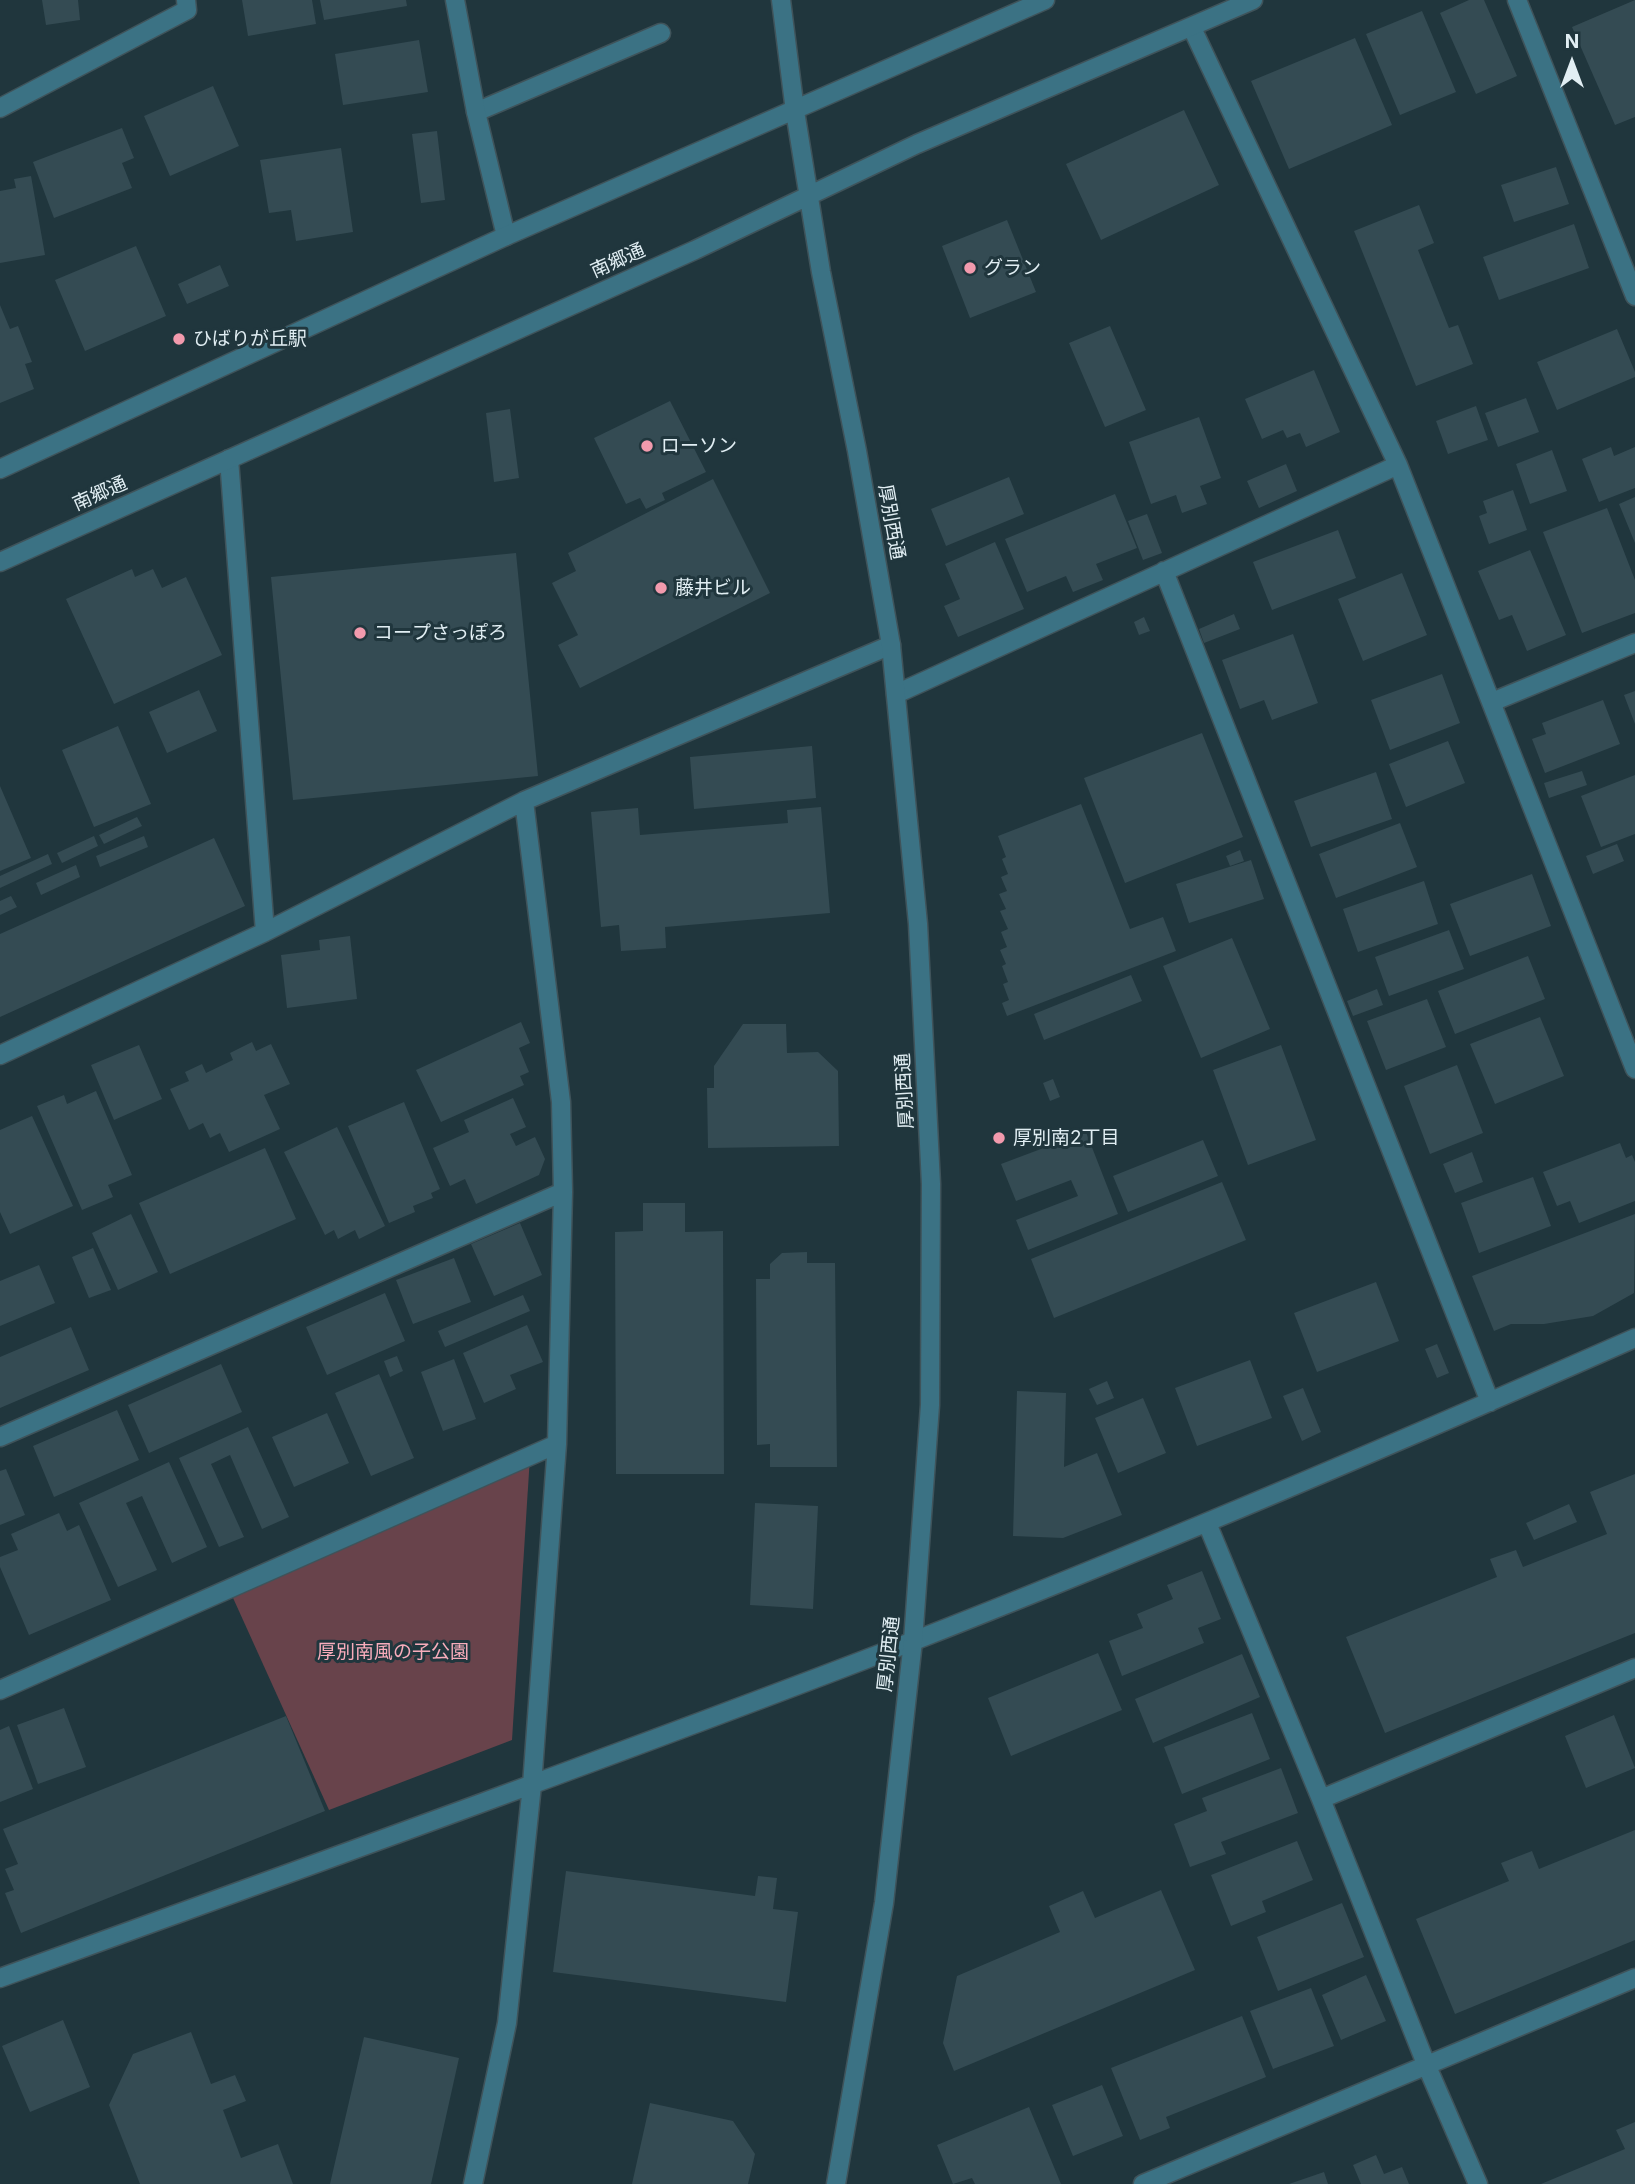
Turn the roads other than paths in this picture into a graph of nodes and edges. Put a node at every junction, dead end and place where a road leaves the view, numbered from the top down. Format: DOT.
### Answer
graph roads {
  1 [pos="186,0"];
  2 [pos="455,0"];
  3 [pos="781,0"];
  4 [pos="1045,0"];
  5 [pos="1253,0"];
  6 [pos="1517,0"];
  7 [pos="1192,28"];
  8 [pos="661,33"];
  9 [pos="0,108"];
  10 [pos="794,111"];
  11 [pos="476,112"];
  12 [pos="809,194"];
  13 [pos="506,236"];
  14 [pos="1635,296"];
  15 [pos="229,459"];
  16 [pos="1398,466"];
  17 [pos="0,469"];
  18 [pos="0,562"];
  19 [pos="1164,571"];
  20 [pos="1635,643"];
  21 [pos="891,645"];
  22 [pos="896,694"];
  23 [pos="1492,702"];
  24 [pos="524,801"];
  25 [pos="265,932"];
  26 [pos="0,1055"];
  27 [pos="1635,1069"];
  28 [pos="563,1192"];
  29 [pos="1635,1338"];
  30 [pos="1490,1402"];
  31 [pos="0,1437"];
  32 [pos="557,1444"];
  33 [pos="1208,1523"];
  34 [pos="913,1641"];
  35 [pos="1635,1668"];
  36 [pos="0,1690"];
  37 [pos="532,1785"];
  38 [pos="1321,1799"];
  39 [pos="0,1978"];
  40 [pos="1635,1979"];
  41 [pos="1426,2064"];
  42 [pos="1176,2178"];
  43 [pos="473,2184"];
  44 [pos="836,2184"];
  45 [pos="1143,2184"];
  46 [pos="1478,2184"];
  1 -- 9 [label="street"];
  2 -- 11 [label="street"];
  3 -- 10 [label="street, 厚別西通"];
  4 -- 10 [label="street"];
  5 -- 7 [label="street, 南郷通"];
  6 -- 14 [label="street"];
  7 -- 12 [label="street, 南郷通"];
  7 -- 16 [label="street"];
  8 -- 11 [label="street"];
  10 -- 12 [label="street, 厚別西通"];
  10 -- 13 [label="street"];
  11 -- 13 [label="street"];
  12 -- 15 [label="street, 南郷通"];
  12 -- 21 [label="street, 厚別西通"];
  13 -- 17 [label="street"];
  15 -- 18 [label="street, 南郷通"];
  15 -- 25 [label="street"];
  16 -- 19 [label="street"];
  16 -- 23 [label="street"];
  19 -- 22 [label="street"];
  19 -- 30 [label="street"];
  20 -- 23 [label="street"];
  21 -- 22 [label="street, 厚別西通"];
  21 -- 24 [label="street"];
  22 -- 34 [label="street, 厚別西通"];
  23 -- 27 [label="street"];
  24 -- 25 [label="street"];
  24 -- 28 [label="street"];
  25 -- 26 [label="street"];
  28 -- 31 [label="street"];
  28 -- 32 [label="street"];
  29 -- 30 [label="street"];
  30 -- 33 [label="street"];
  32 -- 36 [label="street"];
  32 -- 37 [label="street"];
  33 -- 34 [label="street"];
  33 -- 38 [label="street"];
  34 -- 37 [label="street"];
  34 -- 44 [label="street, 厚別西通"];
  35 -- 38 [label="street"];
  37 -- 39 [label="street"];
  37 -- 43 [label="street"];
  38 -- 41 [label="street"];
  40 -- 41 [label="street"];
  41 -- 42 [label="street"];
  41 -- 46 [label="street"];
  42 -- 45 [label="street"];
}
